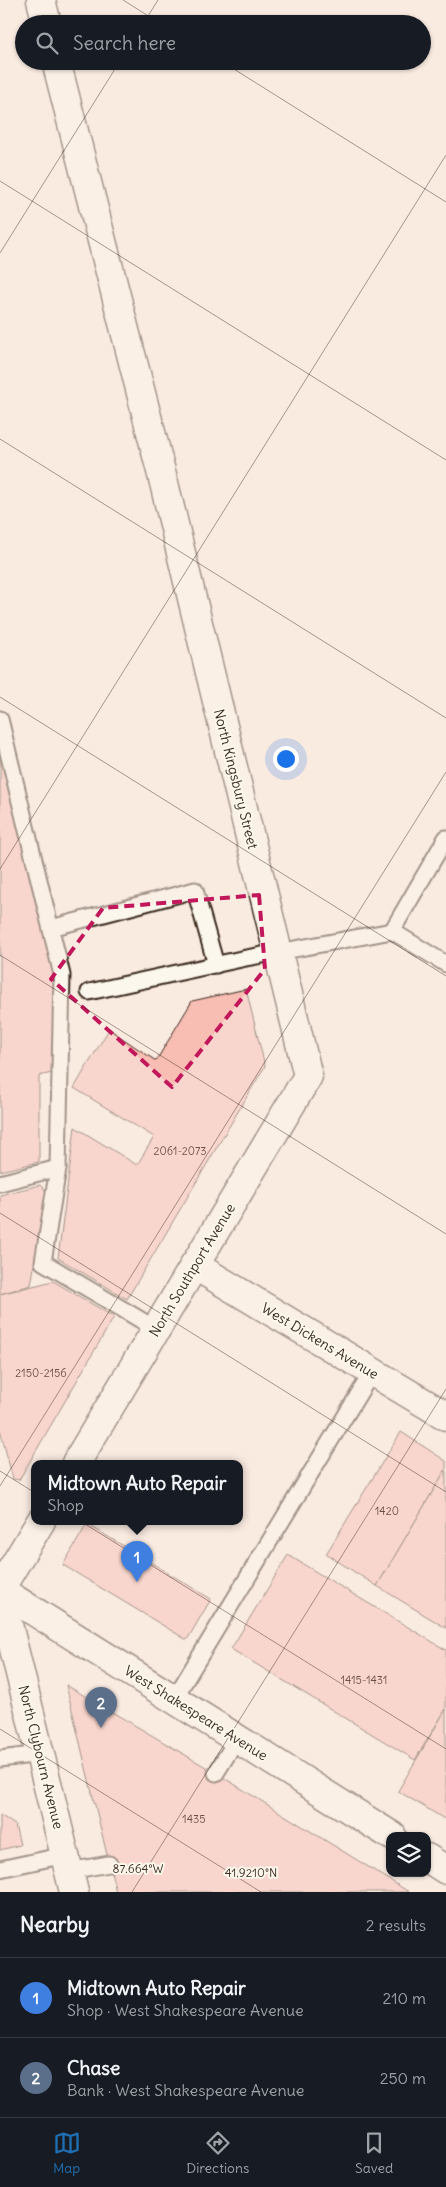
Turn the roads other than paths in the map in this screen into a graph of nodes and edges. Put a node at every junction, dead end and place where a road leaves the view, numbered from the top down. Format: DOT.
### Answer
graph roads {
  1 [pos="41,0"];
  2 [pos="45,15"];
  3 [pos="58,70"];
  4 [pos="0,719"];
  5 [pos="446,838"];
  6 [pos="51,928"];
  7 [pos="392,932"];
  8 [pos="278,952"];
  9 [pos="446,964"];
  10 [pos="216,965"];
  11 [pos="88,992"];
  12 [pos="308,1076"];
  13 [pos="58,1168"];
  14 [pos="0,1183"];
  15 [pos="194,1265"];
  16 [pos="156,1329"];
  17 [pos="372,1372"];
  18 [pos="446,1416"];
  19 [pos="78,1460"];
  20 [pos="39,1525"];
  21 [pos="0,1591"];
  22 [pos="174,1699"];
  23 [pos="237,1739"];
  24 [pos="40,1754"];
  25 [pos="0,1759"];
  26 [pos="216,1773"];
  27 [pos="386,1832"];
  28 [pos="431,1861"];
  29 [pos="109,1864"];
  30 [pos="0,1870"];
  31 [pos="446,1870"];
  32 [pos="70,1873"];
  1 -- 2 [label="street"];
  3 -- 8 [label="street, North Kingsbury Street"];
  4 -- 6 [label="lane"];
  5 -- 7 [label="lane"];
  6 -- 10 [label="lane"];
  6 -- 13 [label="lane"];
  7 -- 8 [label="lane"];
  7 -- 9 [label="lane"];
  8 -- 10 [label="lane"];
  8 -- 12 [label="street, North Kingsbury Street"];
  10 -- 11 [label="lane"];
  12 -- 15 [label="street, North Southport Avenue"];
  13 -- 14 [label="lane"];
  13 -- 16 [label="lane"];
  15 -- 16 [label="street, North Southport Avenue"];
  15 -- 17 [label="street, West Dickens Avenue"];
  16 -- 19 [label="street, North Southport Avenue"];
  17 -- 18 [label="street, West Dickens Avenue"];
  17 -- 22 [label="lane"];
  20 -- 21 [label="street"];
  21 -- 22 [label="street, West Shakespeare Avenue"];
  21 -- 24 [label="street, North Clybourn Avenue"];
  22 -- 23 [label="street, West Shakespeare Avenue"];
  23 -- 26 [label="lane"];
  23 -- 27 [label="street, West Shakespeare Avenue"];
  24 -- 25 [label="lane"];
  24 -- 32 [label="street, North Clybourn Avenue"];
  28 -- 31 [label="street"];
  29 -- 32 [label="lane"];
  30 -- 32 [label="lane"];
}
